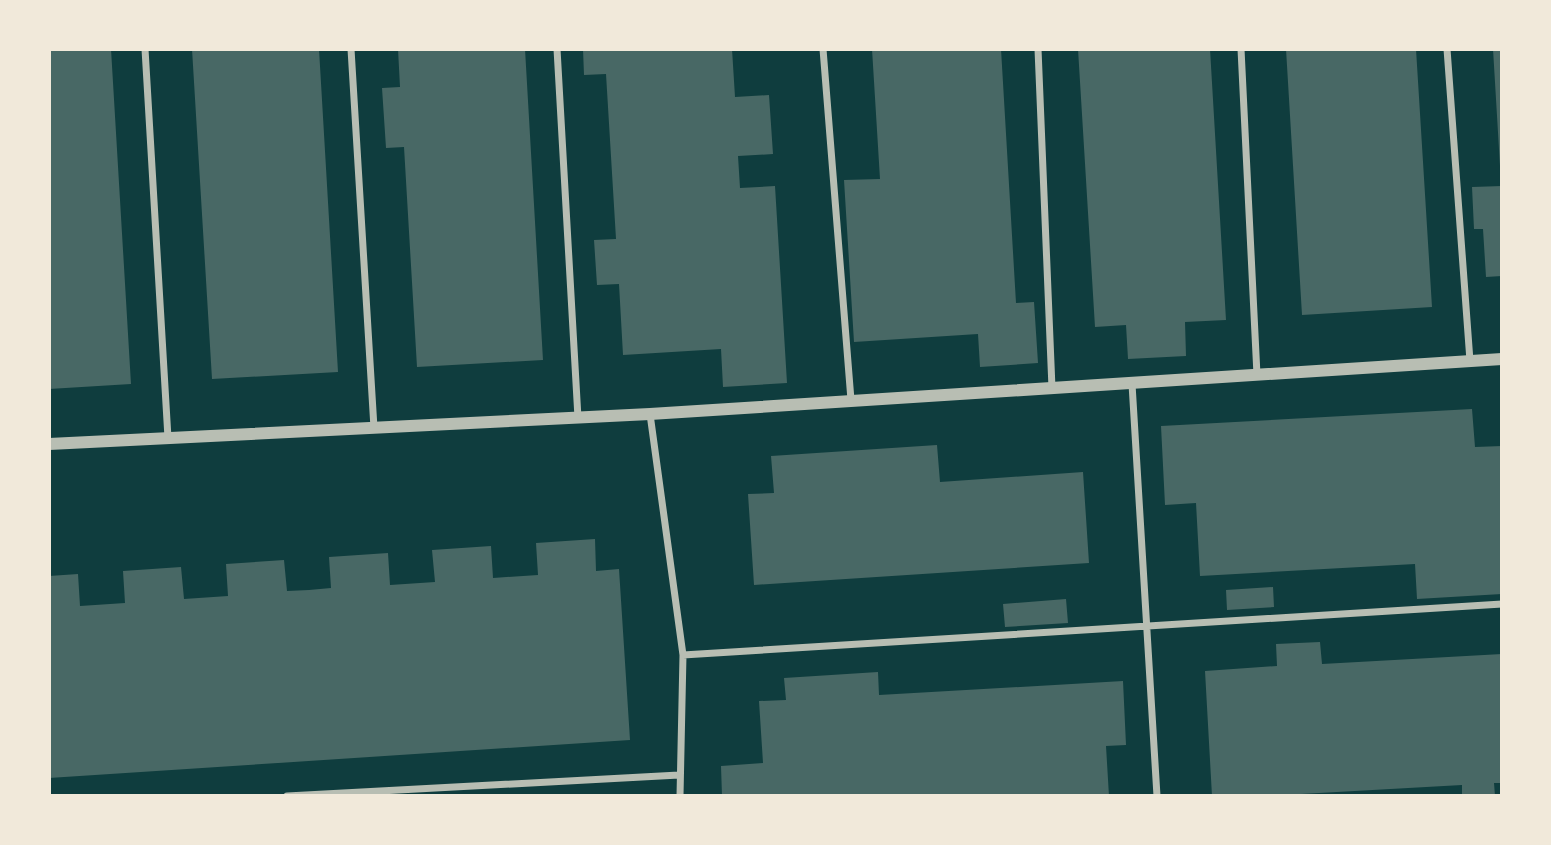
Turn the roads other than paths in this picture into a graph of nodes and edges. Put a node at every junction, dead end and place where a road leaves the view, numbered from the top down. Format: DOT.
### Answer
graph roads {
  1 [pos="145,49"];
  2 [pos="351,49"];
  3 [pos="557,49"];
  4 [pos="823,49"];
  5 [pos="1038,49"];
  6 [pos="1241,49"];
  7 [pos="1447,49"];
  8 [pos="1502,359"];
  9 [pos="1471,361"];
  10 [pos="1257,374"];
  11 [pos="1132,384"];
  12 [pos="1052,388"];
  13 [pos="851,400"];
  14 [pos="650,414"];
  15 [pos="578,418"];
  16 [pos="374,428"];
  17 [pos="168,438"];
  18 [pos="49,444"];
  19 [pos="1502,604"];
  20 [pos="1148,626"];
  21 [pos="684,655"];
  22 [pos="679,775"];
  23 [pos="352,794"];
  24 [pos="287,796"];
  25 [pos="680,796"];
  26 [pos="1157,796"];
  1 -- 17 [label="street"];
  2 -- 16 [label="street"];
  3 -- 15 [label="street"];
  4 -- 13 [label="street"];
  5 -- 12 [label="street"];
  6 -- 10 [label="street"];
  7 -- 9 [label="street"];
  8 -- 9 [label="street"];
  9 -- 10 [label="street"];
  10 -- 11 [label="street"];
  11 -- 12 [label="street"];
  11 -- 20 [label="street"];
  12 -- 13 [label="street"];
  13 -- 14 [label="street"];
  14 -- 15 [label="street"];
  14 -- 21 [label="street"];
  15 -- 16 [label="street"];
  16 -- 17 [label="street"];
  17 -- 18 [label="street"];
  19 -- 20 [label="street"];
  20 -- 21 [label="street"];
  20 -- 26 [label="street"];
  21 -- 22 [label="street"];
  22 -- 23 [label="street"];
  22 -- 25 [label="street"];
  23 -- 24 [label="street"];
}
